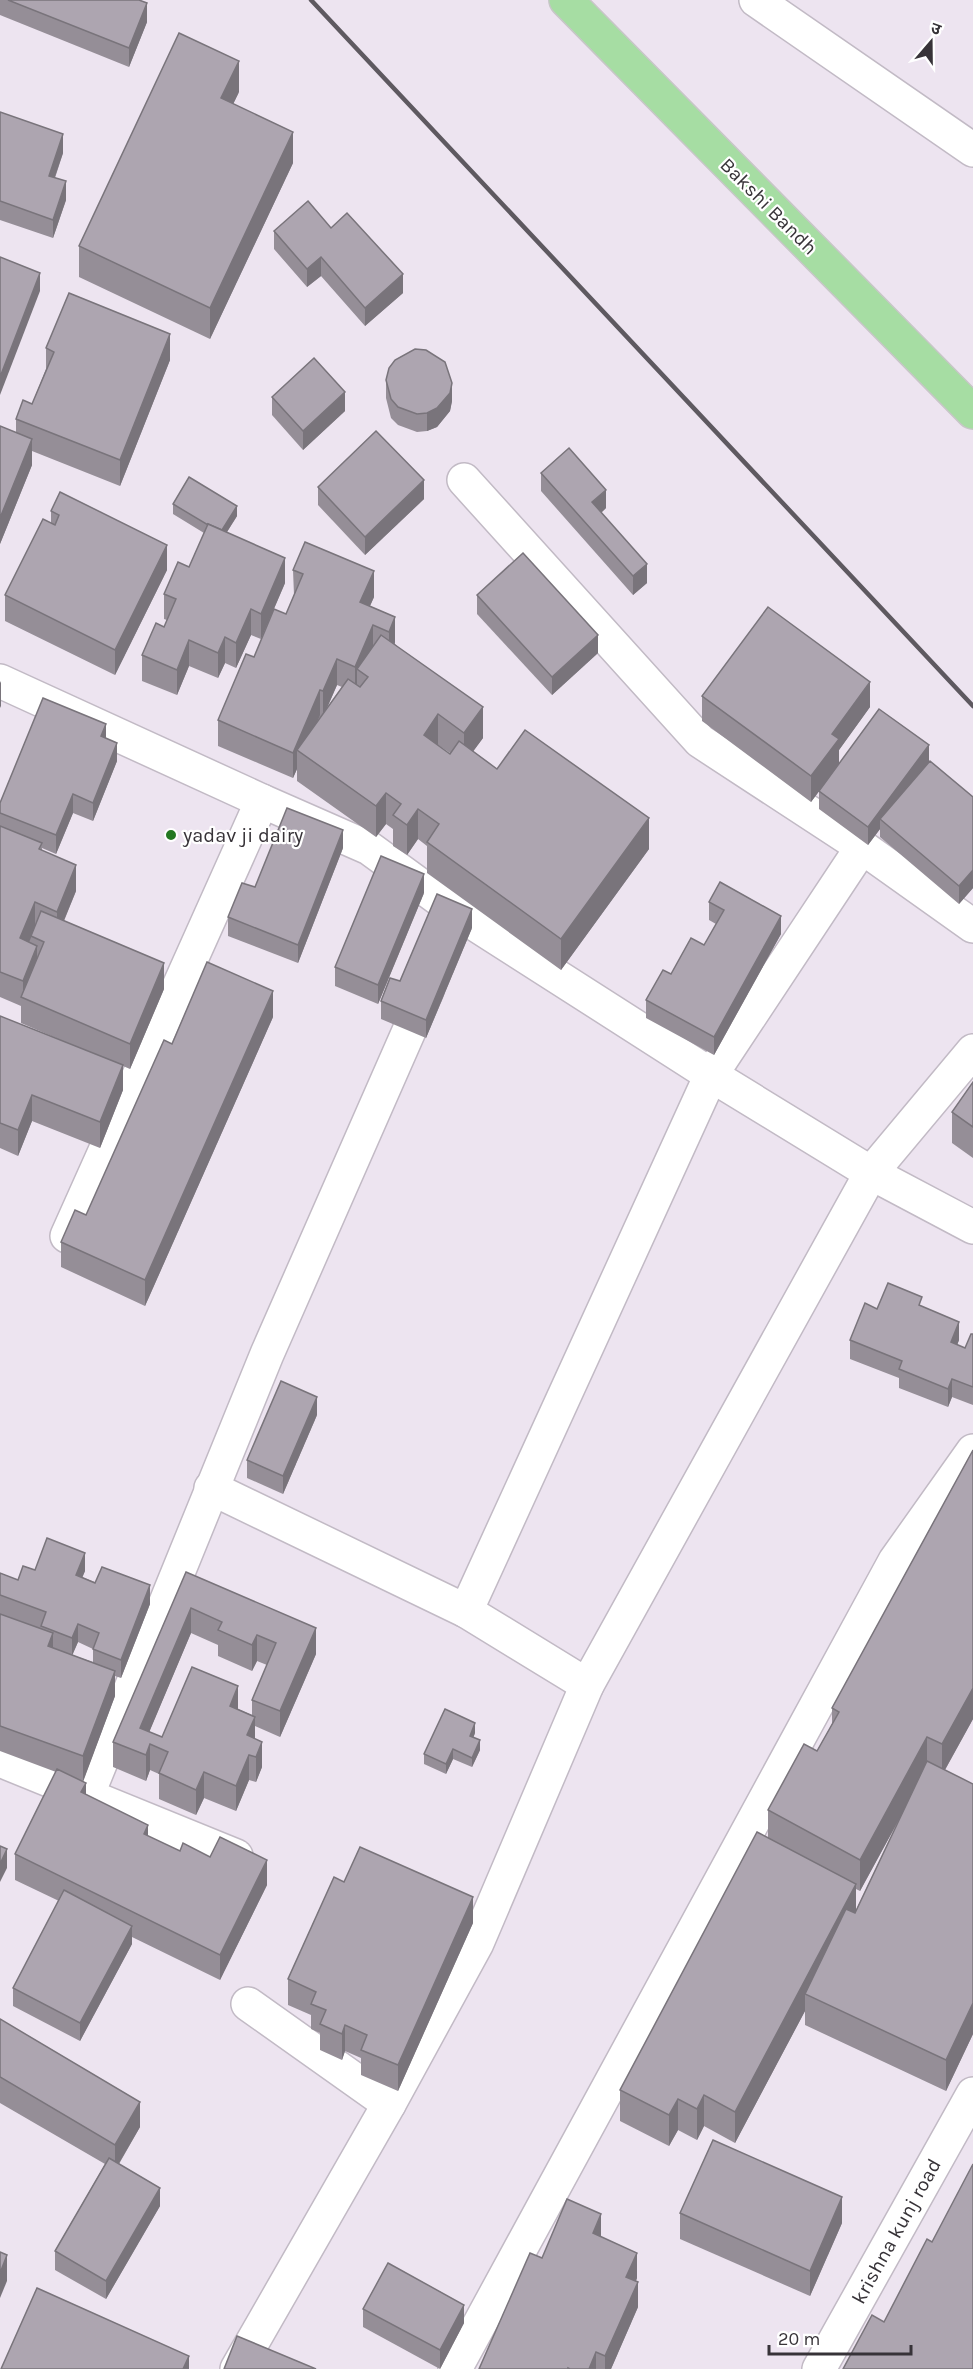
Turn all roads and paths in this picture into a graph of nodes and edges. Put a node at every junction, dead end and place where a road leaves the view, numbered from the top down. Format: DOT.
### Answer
graph roads {
  1 [pos="566,0"];
  2 [pos="756,0"];
  3 [pos="973,150"];
  4 [pos="973,412"];
  5 [pos="464,480"];
  6 [pos="0,681"];
  7 [pos="262,801"];
  8 [pos="862,847"];
  9 [pos="461,915"];
  10 [pos="973,926"];
  11 [pos="973,1051"];
  12 [pos="711,1075"];
  13 [pos="871,1173"];
  14 [pos="973,1227"];
  15 [pos="67,1236"];
  16 [pos="973,1451"];
  17 [pos="211,1488"];
  18 [pos="466,1611"];
  19 [pos="587,1685"];
  20 [pos="0,1760"];
  21 [pos="87,1796"];
  22 [pos="236,1856"];
  23 [pos="248,2004"];
  24 [pos="973,2094"];
  25 [pos="389,2104"];
  26 [pos="237,2369"];
  27 [pos="456,2369"];
  28 [pos="819,2369"];
  1 -- 4 [label="main road, Bakshi Bandh"];
  2 -- 3 [label="street"];
  5 -- 8 [label="street"];
  6 -- 7 [label="street"];
  7 -- 9 [label="street"];
  7 -- 15 [label="street"];
  8 -- 10 [label="street"];
  8 -- 12 [label="street"];
  9 -- 12 [label="street"];
  9 -- 17 [label="street"];
  11 -- 13 [label="street"];
  12 -- 13 [label="street"];
  12 -- 18 [label="street"];
  13 -- 14 [label="street"];
  13 -- 19 [label="street"];
  16 -- 27 [label="street"];
  17 -- 18 [label="street"];
  17 -- 21 [label="street"];
  18 -- 19 [label="street"];
  19 -- 25 [label="street"];
  20 -- 21 [label="street"];
  21 -- 22 [label="street"];
  23 -- 25 [label="street"];
  24 -- 28 [label="street, krishna kunj road"];
  25 -- 26 [label="street"];
}
